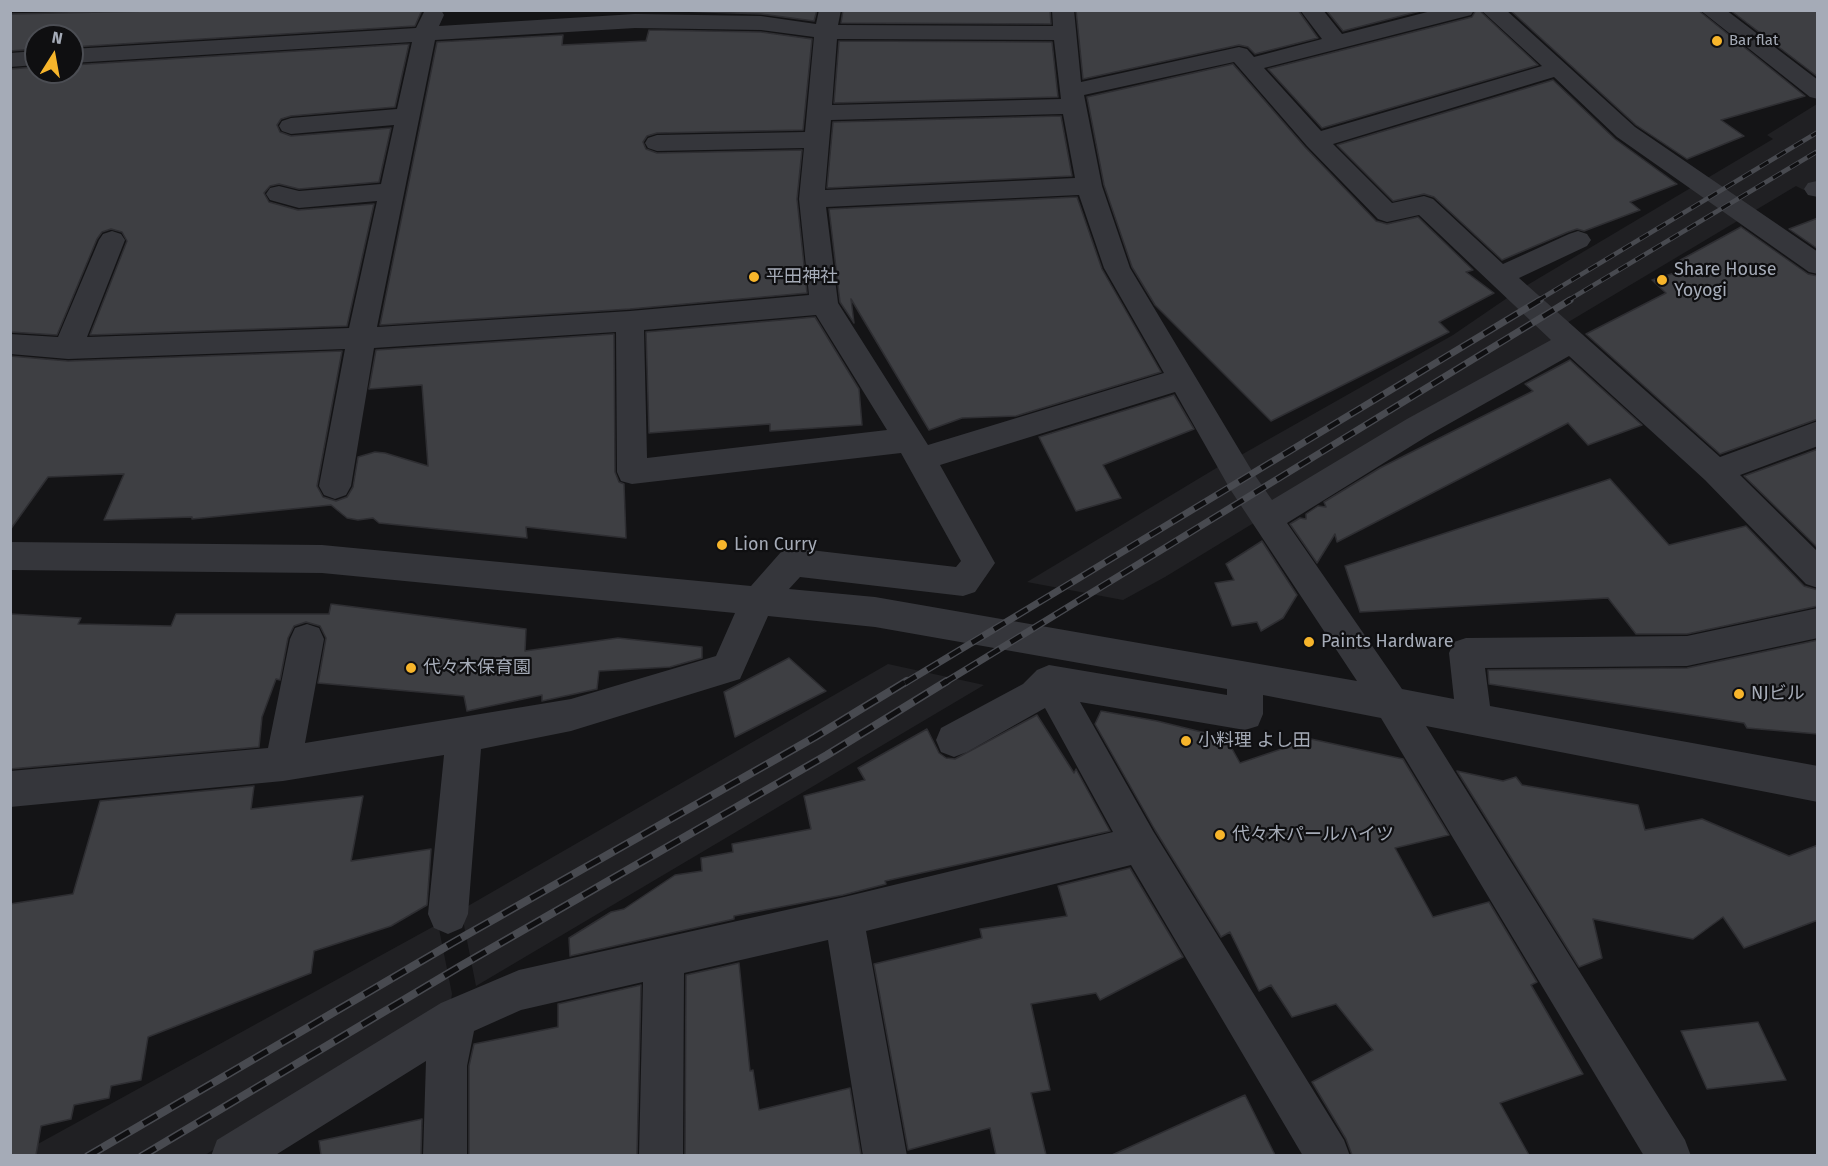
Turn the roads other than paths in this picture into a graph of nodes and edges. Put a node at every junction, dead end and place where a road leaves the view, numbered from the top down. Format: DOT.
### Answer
graph roads {
  1 [pos="1311,10"];
  2 [pos="1463,10"];
  3 [pos="1492,10"];
  4 [pos="1711,10"];
  5 [pos="637,16"];
  6 [pos="828,21"];
  7 [pos="430,22"];
  8 [pos="1064,22"];
  9 [pos="1336,42"];
  10 [pos="84,55"];
  11 [pos="1249,65"];
  12 [pos="1558,68"];
  13 [pos="1818,92"];
  14 [pos="1072,99"];
  15 [pos="819,113"];
  16 [pos="407,116"];
  17 [pos="291,126"];
  18 [pos="817,140"];
  19 [pos="1316,141"];
  20 [pos="657,143"];
  21 [pos="1089,186"];
  22 [pos="392,191"];
  23 [pos="279,194"];
  24 [pos="812,199"];
  25 [pos="112,240"];
  26 [pos="1578,240"];
  27 [pos="1818,265"];
  28 [pos="1500,276"];
  29 [pos="824,304"];
  30 [pos="630,321"];
  31 [pos="361,338"];
  32 [pos="1572,342"];
  33 [pos="10,344"];
  34 [pos="68,348"];
  35 [pos="1182,379"];
  36 [pos="1818,433"];
  37 [pos="915,450"];
  38 [pos="1716,471"];
  39 [pos="335,486"];
  40 [pos="1267,519"];
  41 [pos="10,556"];
  42 [pos="1818,574"];
  43 [pos="757,602"];
  44 [pos="1818,623"];
  45 [pos="307,639"];
  46 [pos="1245,676"];
  47 [pos="1049,681"];
  48 [pos="1392,704"];
  49 [pos="1474,720"];
  50 [pos="464,735"];
  51 [pos="954,740"];
  52 [pos="283,764"];
  53 [pos="1818,784"];
  54 [pos="10,789"];
  55 [pos="1140,844"];
  56 [pos="448,914"];
  57 [pos="844,917"];
  58 [pos="664,957"];
  59 [pos="456,1018"];
  60 [pos="233,1155"];
  61 [pos="444,1155"];
  62 [pos="661,1155"];
  63 [pos="885,1155"];
  64 [pos="1328,1155"];
  65 [pos="1669,1155"];
  1 -- 9 [label="street"];
  2 -- 9 [label="street"];
  3 -- 12 [label="street"];
  4 -- 13 [label="street"];
  5 -- 6 [label="street"];
  5 -- 7 [label="street"];
  6 -- 8 [label="street"];
  6 -- 15 [label="street"];
  7 -- 10 [label="street"];
  7 -- 16 [label="street"];
  8 -- 14 [label="street"];
  9 -- 11 [label="street"];
  11 -- 14 [label="street"];
  11 -- 19 [label="street"];
  12 -- 19 [label="street"];
  12 -- 27 [label="street"];
  14 -- 15 [label="street"];
  14 -- 21 [label="street"];
  15 -- 18 [label="street"];
  16 -- 17 [label="street"];
  16 -- 22 [label="street"];
  18 -- 20 [label="street"];
  18 -- 24 [label="street"];
  19 -- 28 [label="street"];
  21 -- 24 [label="street"];
  21 -- 35 [label="street"];
  22 -- 23 [label="street"];
  22 -- 31 [label="street"];
  24 -- 29 [label="street"];
  25 -- 34 [label="street"];
  26 -- 28 [label="street"];
  28 -- 32 [label="street"];
  29 -- 30 [label="street"];
  29 -- 37 [label="street"];
  30 -- 31 [label="street"];
  30 -- 37 [label="street"];
  31 -- 34 [label="street"];
  31 -- 39 [label="street"];
  32 -- 38 [label="street"];
  32 -- 40 [label="street"];
  33 -- 34 [label="street"];
  35 -- 37 [label="street"];
  35 -- 40 [label="street"];
  36 -- 38 [label="street"];
  37 -- 43 [label="street"];
  38 -- 42 [label="street"];
  40 -- 48 [label="street"];
  41 -- 43 [label="street"];
  43 -- 46 [label="street"];
  43 -- 50 [label="street"];
  44 -- 49 [label="street"];
  45 -- 52 [label="street"];
  46 -- 47 [label="street"];
  46 -- 48 [label="street"];
  47 -- 51 [label="street"];
  47 -- 55 [label="street"];
  48 -- 49 [label="street"];
  48 -- 65 [label="street"];
  49 -- 53 [label="street"];
  50 -- 52 [label="street"];
  50 -- 56 [label="street"];
  52 -- 54 [label="street"];
  55 -- 57 [label="street"];
  55 -- 64 [label="street"];
  57 -- 58 [label="street"];
  57 -- 63 [label="street"];
  58 -- 59 [label="street"];
  58 -- 62 [label="street"];
  59 -- 60 [label="street"];
  59 -- 61 [label="street"];
}
